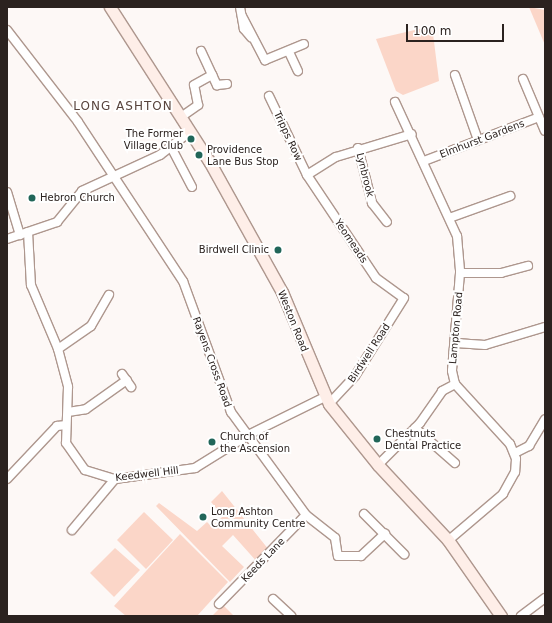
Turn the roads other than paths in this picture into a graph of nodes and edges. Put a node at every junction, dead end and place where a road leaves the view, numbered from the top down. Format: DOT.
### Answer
graph roads {
  1 [pos="110,7"];
  2 [pos="240,7"];
  3 [pos="7,30"];
  4 [pos="304,44"];
  5 [pos="201,51"];
  6 [pos="289,52"];
  7 [pos="298,71"];
  8 [pos="212,75"];
  9 [pos="454,75"];
  10 [pos="523,79"];
  11 [pos="227,84"];
  12 [pos="270,96"];
  13 [pos="396,102"];
  14 [pos="181,117"];
  15 [pos="539,117"];
  16 [pos="191,131"];
  17 [pos="545,131"];
  18 [pos="412,134"];
  19 [pos="478,140"];
  20 [pos="171,147"];
  21 [pos="358,148"];
  22 [pos="424,161"];
  23 [pos="112,175"];
  24 [pos="308,176"];
  25 [pos="192,187"];
  26 [pos="7,192"];
  27 [pos="510,196"];
  28 [pos="452,218"];
  29 [pos="387,222"];
  30 [pos="28,232"];
  31 [pos="20,235"];
  32 [pos="7,240"];
  33 [pos="528,266"];
  34 [pos="460,273"];
  35 [pos="109,295"];
  36 [pos="404,298"];
  37 [pos="545,327"];
  38 [pos="456,343"];
  39 [pos="58,349"];
  40 [pos="127,380"];
  41 [pos="455,384"];
  42 [pos="327,400"];
  43 [pos="68,412"];
  44 [pos="545,418"];
  45 [pos="66,425"];
  46 [pos="415,428"];
  47 [pos="248,435"];
  48 [pos="515,453"];
  49 [pos="455,464"];
  50 [pos="378,465"];
  51 [pos="9,474"];
  52 [pos="115,479"];
  53 [pos="364,514"];
  54 [pos="306,515"];
  55 [pos="72,530"];
  56 [pos="385,534"];
  57 [pos="449,540"];
  58 [pos="404,554"];
  59 [pos="545,598"];
  60 [pos="273,599"];
  61 [pos="218,604"];
  62 [pos="292,616"];
  63 [pos="502,616"];
  64 [pos="521,616"];
  1 -- 14 [label="street, Weston Road"];
  2 -- 6 [label="street"];
  3 -- 23 [label="street, Rayens Cross Road"];
  4 -- 6 [label="street"];
  5 -- 8 [label="street"];
  6 -- 7 [label="street"];
  8 -- 11 [label="street"];
  8 -- 14 [label="street"];
  9 -- 19 [label="street"];
  10 -- 15 [label="street"];
  12 -- 24 [label="street, Tripps Row"];
  13 -- 18 [label="street, Lampton Road"];
  14 -- 16 [label="street, Weston Road"];
  15 -- 17 [label="street"];
  15 -- 19 [label="street, Elmhurst Gardens"];
  16 -- 20 [label="street"];
  16 -- 42 [label="street, Weston Road"];
  18 -- 21 [label="street, Lynbrook"];
  18 -- 22 [label="street, Lampton Road"];
  19 -- 22 [label="street, Elmhurst Gardens"];
  20 -- 23 [label="street"];
  20 -- 25 [label="street"];
  21 -- 24 [label="street, Lynbrook"];
  21 -- 29 [label="street, Lynbrook"];
  22 -- 28 [label="street, Lampton Road"];
  23 -- 30 [label="street"];
  23 -- 47 [label="street, Rayens Cross Road"];
  24 -- 36 [label="street, Yeomeads"];
  26 -- 31 [label="street"];
  27 -- 28 [label="street"];
  28 -- 34 [label="street, Lampton Road"];
  30 -- 31 [label="street"];
  30 -- 39 [label="street, Keedwell Hill"];
  31 -- 32 [label="street"];
  33 -- 34 [label="street"];
  34 -- 38 [label="street, Lampton Road"];
  35 -- 39 [label="street"];
  36 -- 42 [label="street, Birdwell Road"];
  37 -- 38 [label="street"];
  38 -- 41 [label="street, Lampton Road"];
  39 -- 43 [label="street, Keedwell Hill"];
  40 -- 43 [label="street"];
  41 -- 46 [label="street"];
  41 -- 48 [label="street"];
  42 -- 47 [label="street, Keedwell Hill"];
  42 -- 50 [label="street, Weston Road"];
  43 -- 45 [label="street, Keedwell Hill"];
  44 -- 48 [label="street"];
  45 -- 51 [label="street"];
  45 -- 52 [label="street, Keedwell Hill"];
  46 -- 49 [label="street"];
  46 -- 50 [label="street"];
  47 -- 52 [label="street, Keedwell Hill"];
  47 -- 54 [label="street, Rayens Cross Road"];
  48 -- 57 [label="street"];
  50 -- 57 [label="street, Weston Road"];
  52 -- 55 [label="street"];
  53 -- 56 [label="street"];
  54 -- 56 [label="street, Rayens Cross Road"];
  54 -- 61 [label="street, Keeds Lane"];
  56 -- 58 [label="street"];
  57 -- 63 [label="street, Weston Road"];
  59 -- 64 [label="street"];
  60 -- 62 [label="street"];
}
